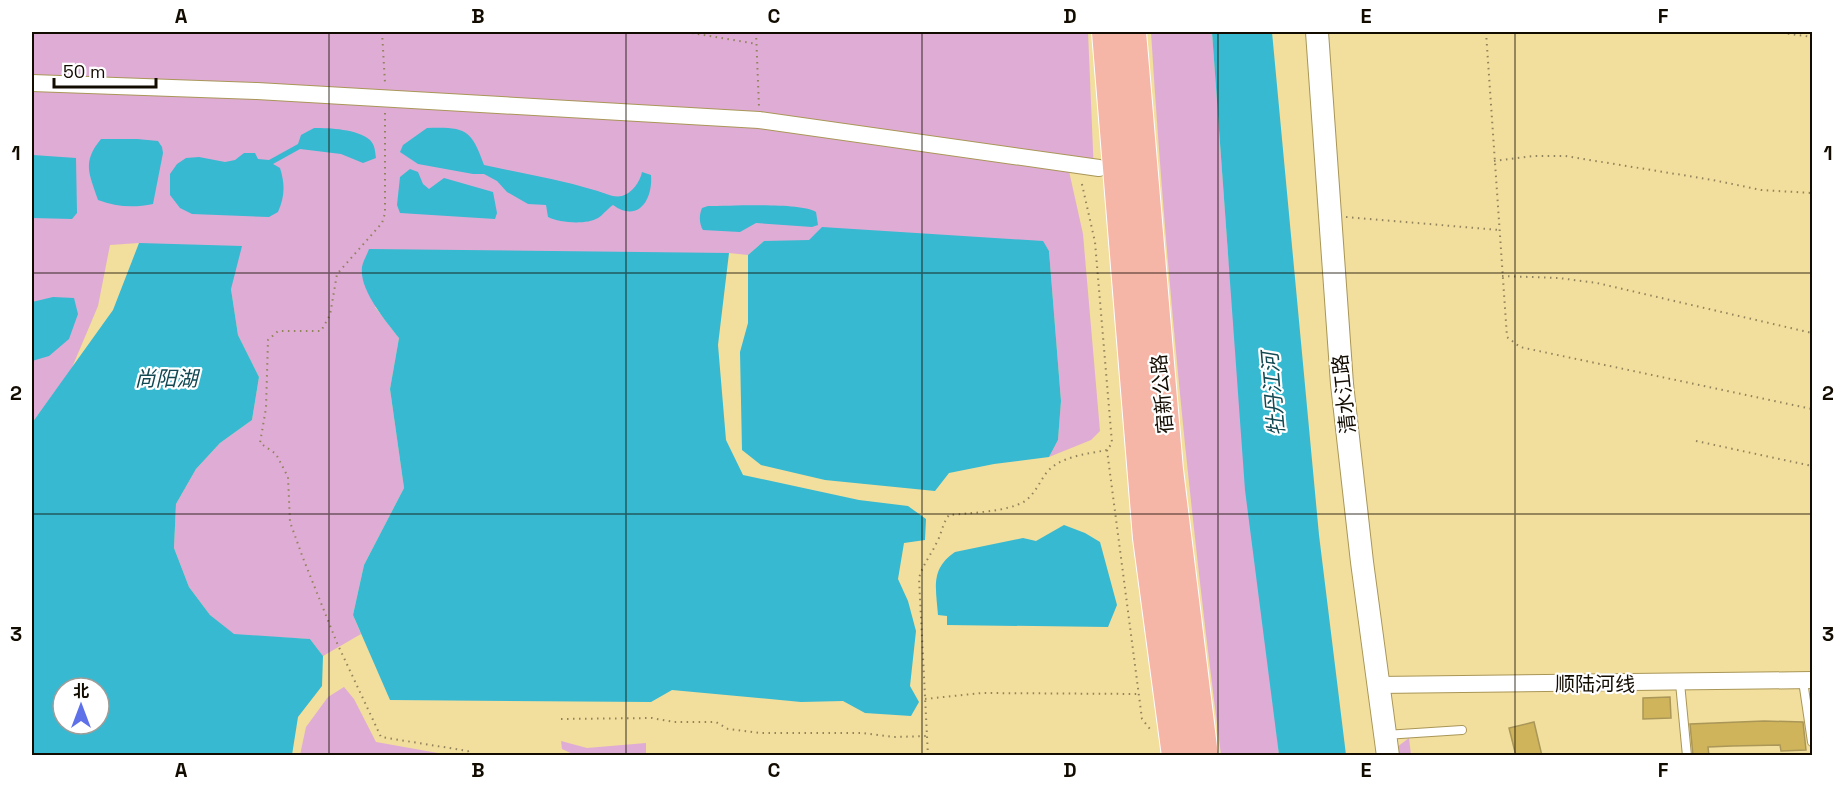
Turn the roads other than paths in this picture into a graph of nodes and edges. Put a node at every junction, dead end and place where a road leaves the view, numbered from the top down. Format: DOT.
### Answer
graph roads {
  1 [pos="1107,32"];
  2 [pos="1131,32"];
  3 [pos="1317,32"];
  4 [pos="32,83"];
  5 [pos="1099,168"];
  6 [pos="1808,680"];
  7 [pos="1680,683"];
  8 [pos="1378,685"];
  9 [pos="1462,730"];
  10 [pos="1812,742"];
  11 [pos="1386,745"];
  12 [pos="1177,756"];
  13 [pos="1203,756"];
  14 [pos="1687,756"];
  1 -- 12 [label="highway, 宿新公路"];
  2 -- 13 [label="highway, 宿新公路"];
  3 -- 8 [label="street, 清水江路"];
  4 -- 5 [label="street"];
  6 -- 7 [label="street, 顺陆河线"];
  6 -- 10 [label="lane"];
  7 -- 8 [label="street, 顺陆河线"];
  7 -- 14 [label="lane"];
  8 -- 11 [label="street, 清水江路"];
  9 -- 11 [label="lane"];
}
